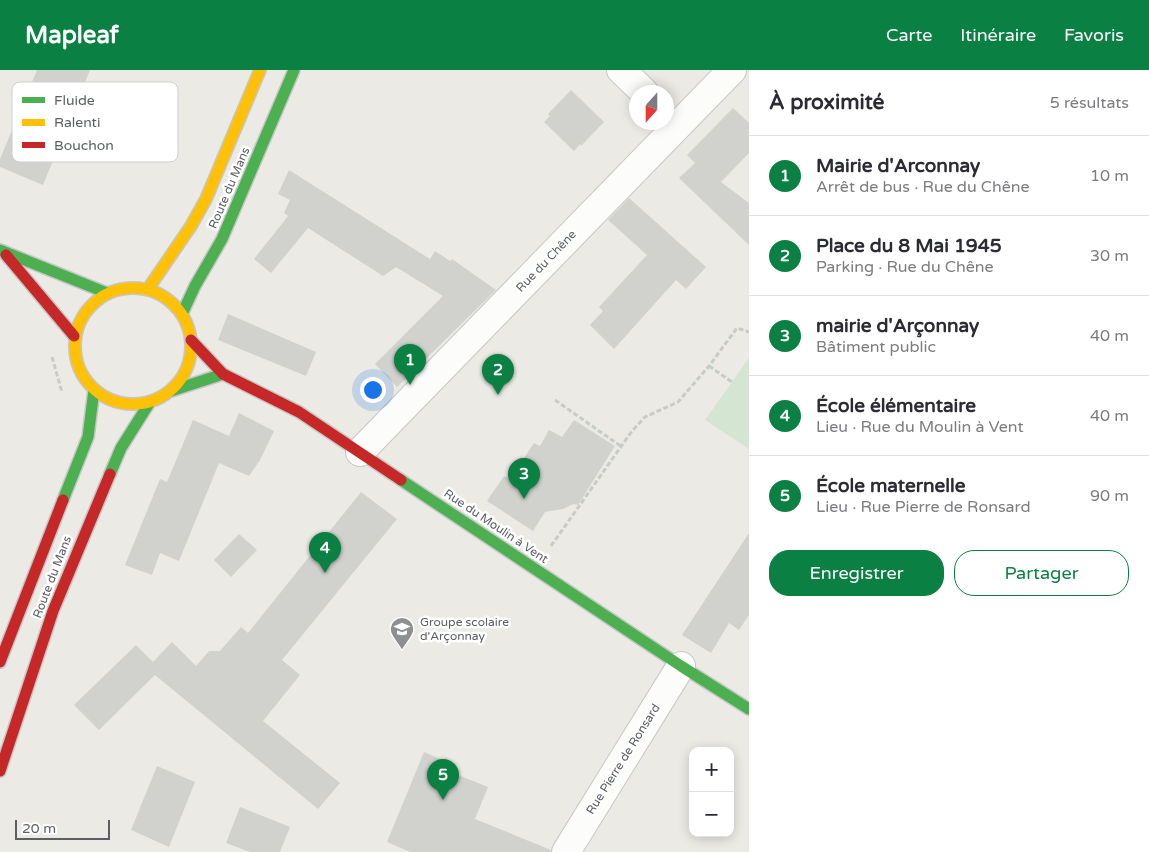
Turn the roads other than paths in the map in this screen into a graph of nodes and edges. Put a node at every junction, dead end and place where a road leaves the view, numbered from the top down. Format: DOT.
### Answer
graph roads {
  1 [pos="260,70"];
  2 [pos="294,70"];
  3 [pos="621,70"];
  4 [pos="732,70"];
  5 [pos="637,85"];
  6 [pos="674,118"];
  7 [pos="663,130"];
  8 [pos="2,251"];
  9 [pos="148,289"];
  10 [pos="107,293"];
  11 [pos="182,314"];
  12 [pos="74,336"];
  13 [pos="191,340"];
  14 [pos="223,374"];
  15 [pos="94,390"];
  16 [pos="171,391"];
  17 [pos="150,402"];
  18 [pos="360,452"];
  19 [pos="0,662"];
  20 [pos="681,666"];
  21 [pos="749,709"];
  22 [pos="0,771"];
  23 [pos="566,852"];
  1 -- 9 [label="main road, Route du Mans"];
  2 -- 11 [label="main road, Route du Mans"];
  3 -- 5 [label="street"];
  4 -- 6 [label="street, Rue du Chêne"];
  7 -- 18 [label="street, Rue du Chêne"];
  8 -- 10 [label="main road"];
  8 -- 12 [label="main road"];
  9 -- 10 [label="main road"];
  9 -- 11 [label="main road"];
  10 -- 12 [label="main road"];
  11 -- 13 [label="main road"];
  12 -- 15 [label="main road"];
  13 -- 14 [label="main road, Rue du Moulin à Vent"];
  13 -- 16 [label="main road"];
  14 -- 16 [label="main road"];
  14 -- 18 [label="main road, Rue du Moulin à Vent"];
  15 -- 17 [label="main road"];
  15 -- 19 [label="main road, Route du Mans"];
  16 -- 17 [label="main road"];
  17 -- 22 [label="main road, Route du Mans"];
  18 -- 20 [label="main road, Rue du Moulin à Vent"];
  20 -- 21 [label="main road, Rue du Moulin à Vent"];
  20 -- 23 [label="street, Rue Pierre de Ronsard"];
}
